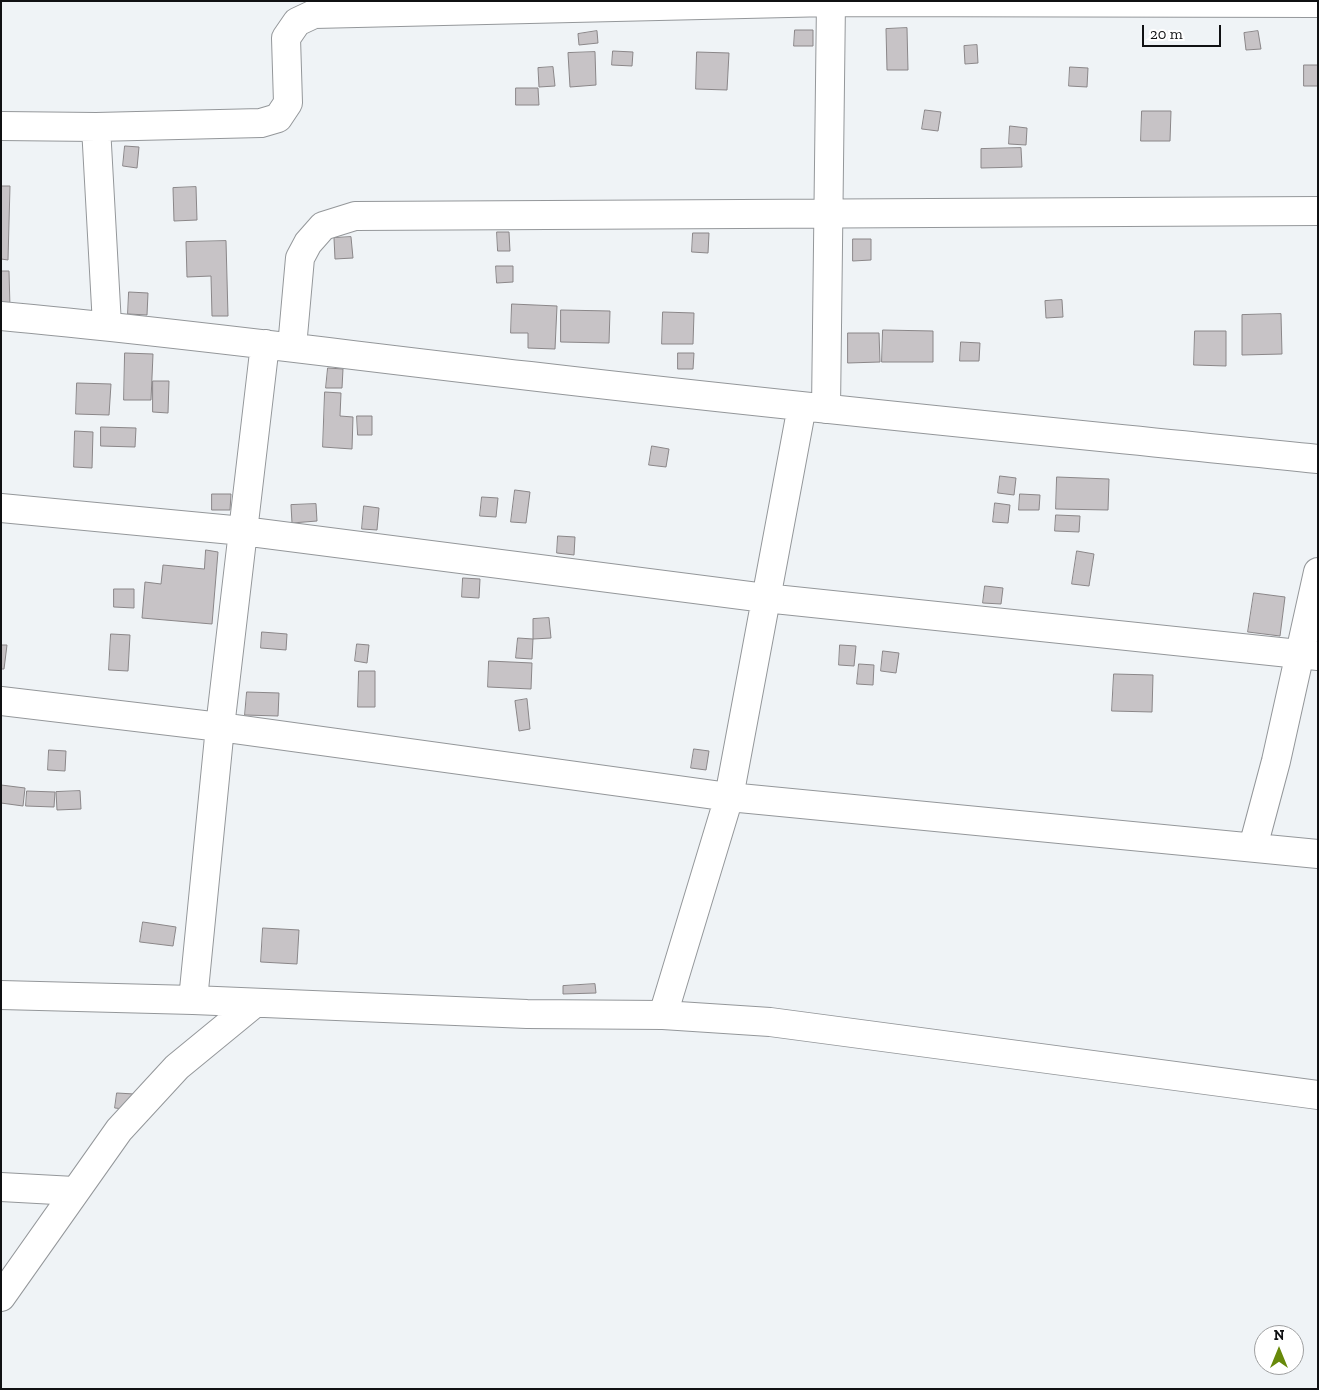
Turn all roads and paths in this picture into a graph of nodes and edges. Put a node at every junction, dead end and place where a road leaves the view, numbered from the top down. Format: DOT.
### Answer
graph roads {
  1 [pos="831,1"];
  2 [pos="978,2"];
  3 [pos="1318,2"];
  4 [pos="1,126"];
  5 [pos="96,127"];
  6 [pos="1318,211"];
  7 [pos="829,213"];
  8 [pos="1,316"];
  9 [pos="107,325"];
  10 [pos="265,344"];
  11 [pos="292,347"];
  12 [pos="814,407"];
  13 [pos="1318,460"];
  14 [pos="1,508"];
  15 [pos="243,531"];
  16 [pos="1318,572"];
  17 [pos="765,598"];
  18 [pos="1309,655"];
  19 [pos="1,702"];
  20 [pos="220,727"];
  21 [pos="728,796"];
  22 [pos="1253,847"];
  23 [pos="1318,854"];
  24 [pos="1,995"];
  25 [pos="193,1000"];
  26 [pos="255,1003"];
  27 [pos="663,1015"];
  28 [pos="1318,1095"];
  29 [pos="1,1187"];
  30 [pos="74,1191"];
  31 [pos="1,1297"];
  1 -- 2 [label="street"];
  1 -- 5 [label="street"];
  1 -- 7 [label="street"];
  2 -- 3 [label="street"];
  4 -- 5 [label="street"];
  5 -- 9 [label="street"];
  6 -- 7 [label="street"];
  7 -- 11 [label="street"];
  7 -- 12 [label="street"];
  8 -- 9 [label="street"];
  9 -- 10 [label="street"];
  10 -- 11 [label="street"];
  10 -- 15 [label="street"];
  11 -- 12 [label="street"];
  12 -- 13 [label="street"];
  12 -- 17 [label="street"];
  14 -- 15 [label="street"];
  15 -- 17 [label="street"];
  15 -- 20 [label="street"];
  16 -- 18 [label="street"];
  17 -- 18 [label="street"];
  17 -- 21 [label="street"];
  18 -- 22 [label="street"];
  19 -- 20 [label="street"];
  20 -- 21 [label="street"];
  20 -- 25 [label="street"];
  21 -- 22 [label="street"];
  21 -- 27 [label="street"];
  22 -- 23 [label="street"];
  24 -- 25 [label="street"];
  25 -- 26 [label="street"];
  26 -- 27 [label="street"];
  26 -- 30 [label="street"];
  27 -- 28 [label="street"];
  29 -- 30 [label="street"];
  30 -- 31 [label="street"];
}
